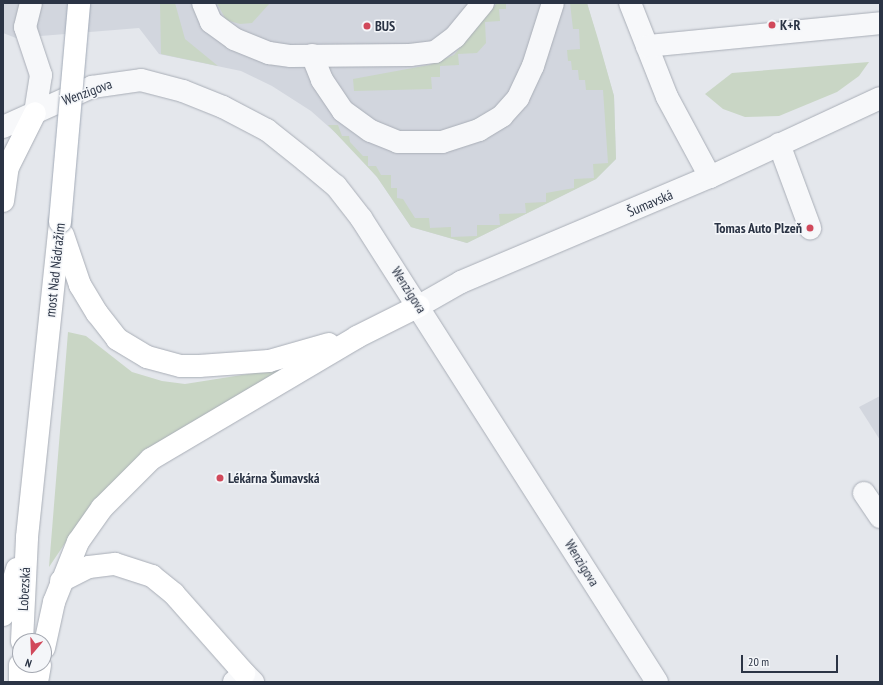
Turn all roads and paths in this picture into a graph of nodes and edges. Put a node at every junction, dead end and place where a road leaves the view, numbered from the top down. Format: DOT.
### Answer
graph roads {
  1 [pos="31,3"];
  2 [pos="79,3"];
  3 [pos="203,3"];
  4 [pos="483,3"];
  5 [pos="553,3"];
  6 [pos="630,3"];
  7 [pos="880,23"];
  8 [pos="647,46"];
  9 [pos="312,55"];
  10 [pos="880,98"];
  11 [pos="35,113"];
  12 [pos="3,127"];
  13 [pos="779,144"];
  14 [pos="710,177"];
  15 [pos="3,201"];
  16 [pos="60,222"];
  17 [pos="810,228"];
  18 [pos="419,306"];
  19 [pos="357,337"];
  20 [pos="864,493"];
  21 [pos="880,517"];
  22 [pos="27,537"];
  23 [pos="62,581"];
  24 [pos="3,615"];
  25 [pos="22,633"];
  26 [pos="48,633"];
  27 [pos="244,679"];
  28 [pos="657,682"];
  1 -- 11 [label="street"];
  2 -- 16 [label="main road, most Nad Nádražím, bridge"];
  3 -- 9 [label="street"];
  4 -- 9 [label="street"];
  5 -- 9 [label="street"];
  6 -- 8 [label="street"];
  7 -- 8 [label="street"];
  8 -- 14 [label="street"];
  10 -- 13 [label="street, Šumavská"];
  11 -- 12 [label="street, Wenzigova"];
  11 -- 15 [label="main road"];
  11 -- 18 [label="street, Wenzigova"];
  13 -- 14 [label="street, Šumavská"];
  13 -- 17 [label="street"];
  14 -- 18 [label="street, Šumavská"];
  16 -- 19 [label="main road"];
  16 -- 22 [label="main road, most Nad Nádražím"];
  18 -- 19 [label="main road"];
  18 -- 28 [label="street, Wenzigova"];
  19 -- 23 [label="main road"];
  20 -- 21 [label="street"];
  22 -- 24 [label="main road"];
  22 -- 25 [label="main road, Lobezská"];
  23 -- 26 [label="main road"];
  23 -- 27 [label="main road"];
}
